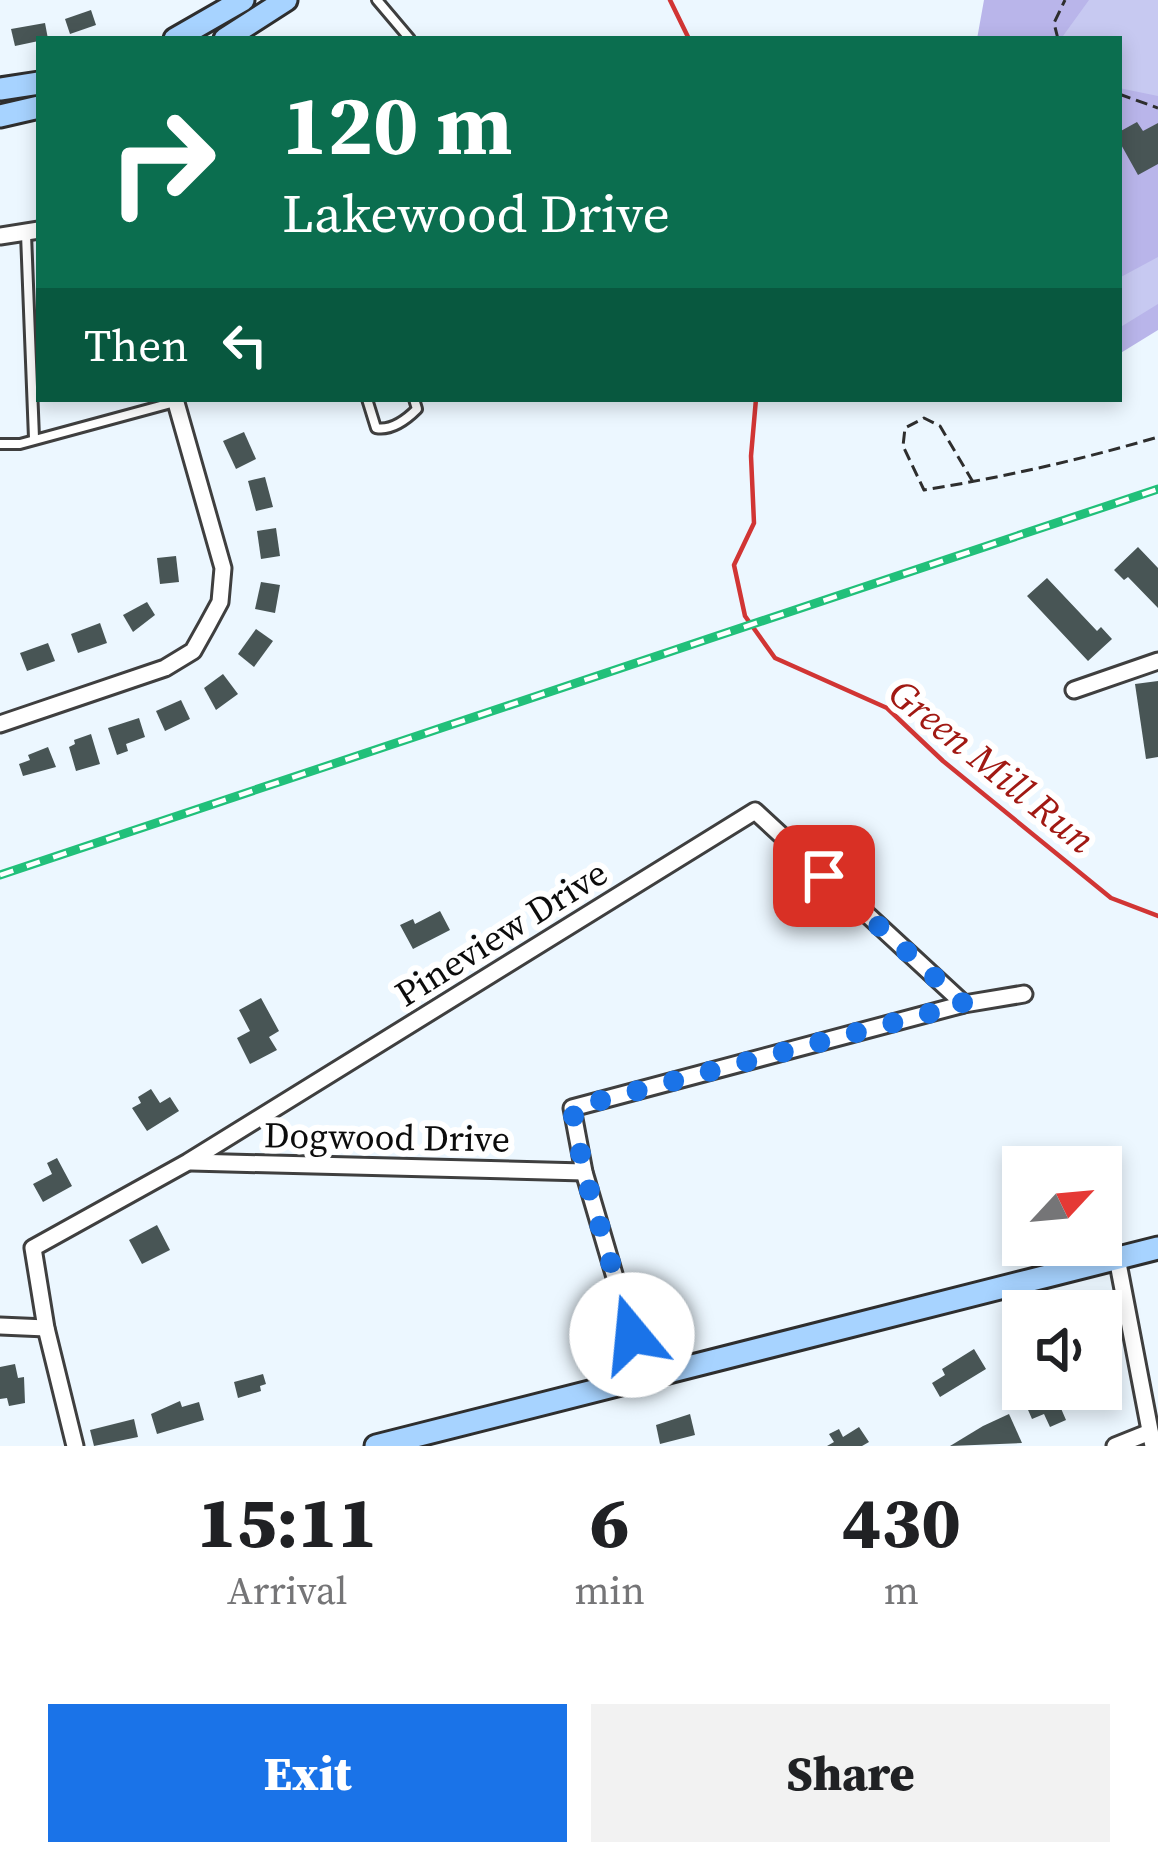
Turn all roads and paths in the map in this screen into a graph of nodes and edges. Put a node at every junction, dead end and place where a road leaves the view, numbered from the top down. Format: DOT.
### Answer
graph roads {
  1 [pos="243,0"];
  2 [pos="286,0"];
  3 [pos="376,0"];
  4 [pos="1065,0"];
  5 [pos="181,36"];
  6 [pos="230,36"];
  7 [pos="405,36"];
  8 [pos="1057,36"];
  9 [pos="36,83"];
  10 [pos="0,89"];
  11 [pos="1122,95"];
  12 [pos="36,108"];
  13 [pos="1158,108"];
  14 [pos="0,116"];
  15 [pos="32,231"];
  16 [pos="0,236"];
  17 [pos="169,402"];
  18 [pos="177,402"];
  19 [pos="368,402"];
  20 [pos="415,402"];
  21 [pos="1158,437"];
  22 [pos="34,438"];
  23 [pos="0,444"];
  24 [pos="973,482"];
  25 [pos="1158,662"];
  26 [pos="1074,690"];
  27 [pos="0,724"];
  28 [pos="1024,994"];
  29 [pos="964,1004"];
  30 [pos="188,1162"];
  31 [pos="584,1172"];
  32 [pos="1158,1248"];
  33 [pos="1122,1257"];
  34 [pos="1085,1266"];
  35 [pos="1119,1266"];
  36 [pos="0,1325"];
  37 [pos="46,1328"];
  38 [pos="644,1376"];
  39 [pos="1152,1439"];
  40 [pos="403,1443"];
  41 [pos="75,1446"];
  42 [pos="376,1446"];
  43 [pos="1114,1446"];
  1 -- 5 [label="main road"];
  2 -- 6 [label="main road"];
  3 -- 7 [label="lane"];
  4 -- 8 [label="path"];
  9 -- 10 [label="main road"];
  11 -- 13 [label="path"];
  12 -- 14 [label="main road"];
  15 -- 16 [label="street"];
  15 -- 22 [label="lane"];
  17 -- 22 [label="lane"];
  18 -- 27 [label="street"];
  19 -- 20 [label="lane"];
  21 -- 24 [label="path"];
  22 -- 23 [label="lane"];
  24 -- 24 [label="path"];
  25 -- 26 [label="street"];
  28 -- 29 [label="street"];
  29 -- 30 [label="street, Pineview Drive"];
  29 -- 31 [label="street"];
  30 -- 31 [label="street, Dogwood Drive"];
  30 -- 37 [label="street, Pineview Drive"];
  31 -- 38 [label="street"];
  32 -- 33 [label="main road"];
  34 -- 38 [label="main road"];
  35 -- 39 [label="street"];
  36 -- 37 [label="street"];
  37 -- 41 [label="street"];
  38 -- 40 [label="main road"];
  39 -- 43 [label="street"];
  40 -- 42 [label="main road"];
}
